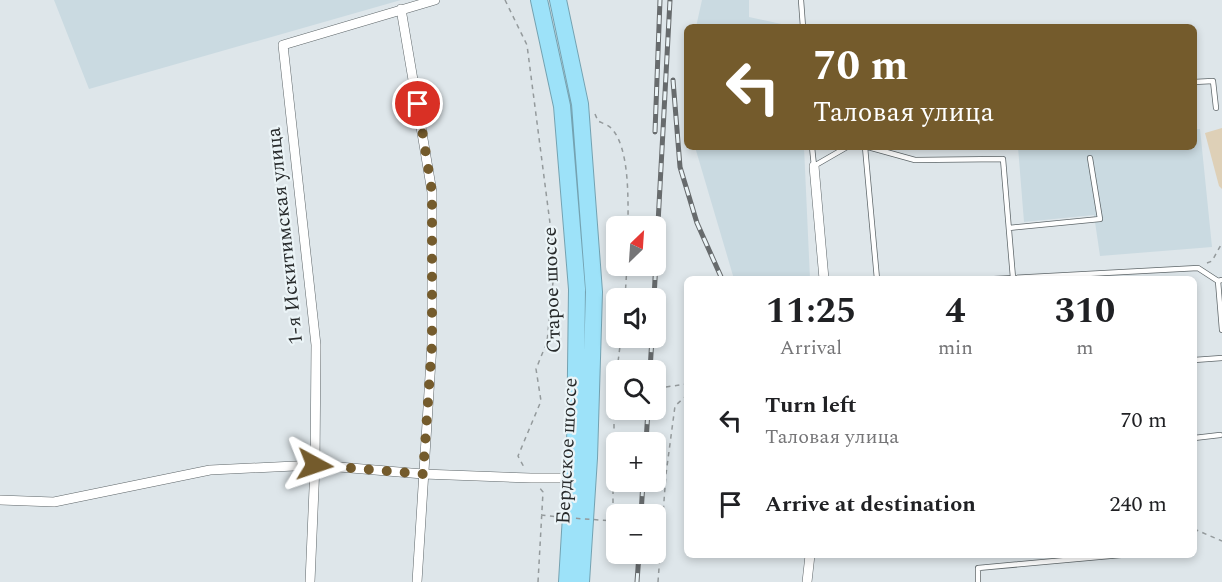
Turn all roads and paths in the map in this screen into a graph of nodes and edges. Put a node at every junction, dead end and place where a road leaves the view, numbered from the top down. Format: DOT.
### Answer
graph roads {
  1 [pos="435,0"];
  2 [pos="505,0"];
  3 [pos="539,0"];
  4 [pos="558,0"];
  5 [pos="801,0"];
  6 [pos="401,9"];
  7 [pos="803,24"];
  8 [pos="1197,82"];
  9 [pos="1215,108"];
  10 [pos="593,109"];
  11 [pos="812,150"];
  12 [pos="843,150"];
  13 [pos="866,150"];
  14 [pos="877,150"];
  15 [pos="1090,158"];
  16 [pos="814,166"];
  17 [pos="628,216"];
  18 [pos="1009,228"];
  19 [pos="1222,243"];
  20 [pos="1198,268"];
  21 [pos="824,276"];
  22 [pos="877,276"];
  23 [pos="1013,276"];
  24 [pos="1050,276"];
  25 [pos="1220,281"];
  26 [pos="1222,330"];
  27 [pos="1222,357"];
  28 [pos="1197,360"];
  29 [pos="684,384"];
  30 [pos="666,387"];
  31 [pos="684,398"];
  32 [pos="1220,435"];
  33 [pos="1197,438"];
  34 [pos="315,465"];
  35 [pos="423,474"];
  36 [pos="531,478"];
  37 [pos="573,478"];
  38 [pos="613,492"];
  39 [pos="0,500"];
  40 [pos="541,515"];
  41 [pos="1197,530"];
  42 [pos="1222,541"];
  43 [pos="810,558"];
  44 [pos="1088,558"];
  45 [pos="310,582"];
  46 [pos="417,582"];
  47 [pos="538,582"];
  48 [pos="567,582"];
  49 [pos="581,582"];
  50 [pos="658,582"];
  51 [pos="807,582"];
  52 [pos="978,582"];
  1 -- 6 [label="street, 1-я Искитимская улица"];
  2 -- 36 [label="path"];
  3 -- 37 [label="highway, Старое шоссе"];
  4 -- 49 [label="highway, Бердское шоссе"];
  5 -- 7 [label="lane"];
  6 -- 34 [label="street, 1-я Искитимская улица"];
  6 -- 35 [label="street"];
  8 -- 9 [label="lane"];
  10 -- 17 [label="path"];
  11 -- 16 [label="lane"];
  12 -- 16 [label="lane"];
  13 -- 22 [label="lane"];
  14 -- 18 [label="lane"];
  15 -- 18 [label="lane"];
  16 -- 21 [label="street"];
  18 -- 23 [label="lane"];
  19 -- 20 [label="path"];
  20 -- 24 [label="lane"];
  20 -- 25 [label="lane"];
  25 -- 26 [label="lane"];
  27 -- 28 [label="lane"];
  29 -- 30 [label="path"];
  31 -- 50 [label="path"];
  32 -- 33 [label="lane"];
  34 -- 35 [label="street"];
  34 -- 39 [label="street"];
  34 -- 45 [label="street, 1-я Искитимская улица"];
  35 -- 36 [label="street"];
  35 -- 46 [label="street"];
  36 -- 37 [label="street"];
  36 -- 40 [label="path"];
  37 -- 48 [label="highway, Старое шоссе"];
  38 -- 40 [label="path, bridge"];
  40 -- 47 [label="path"];
  41 -- 42 [label="path"];
  43 -- 51 [label="street"];
  44 -- 52 [label="lane"];
}
